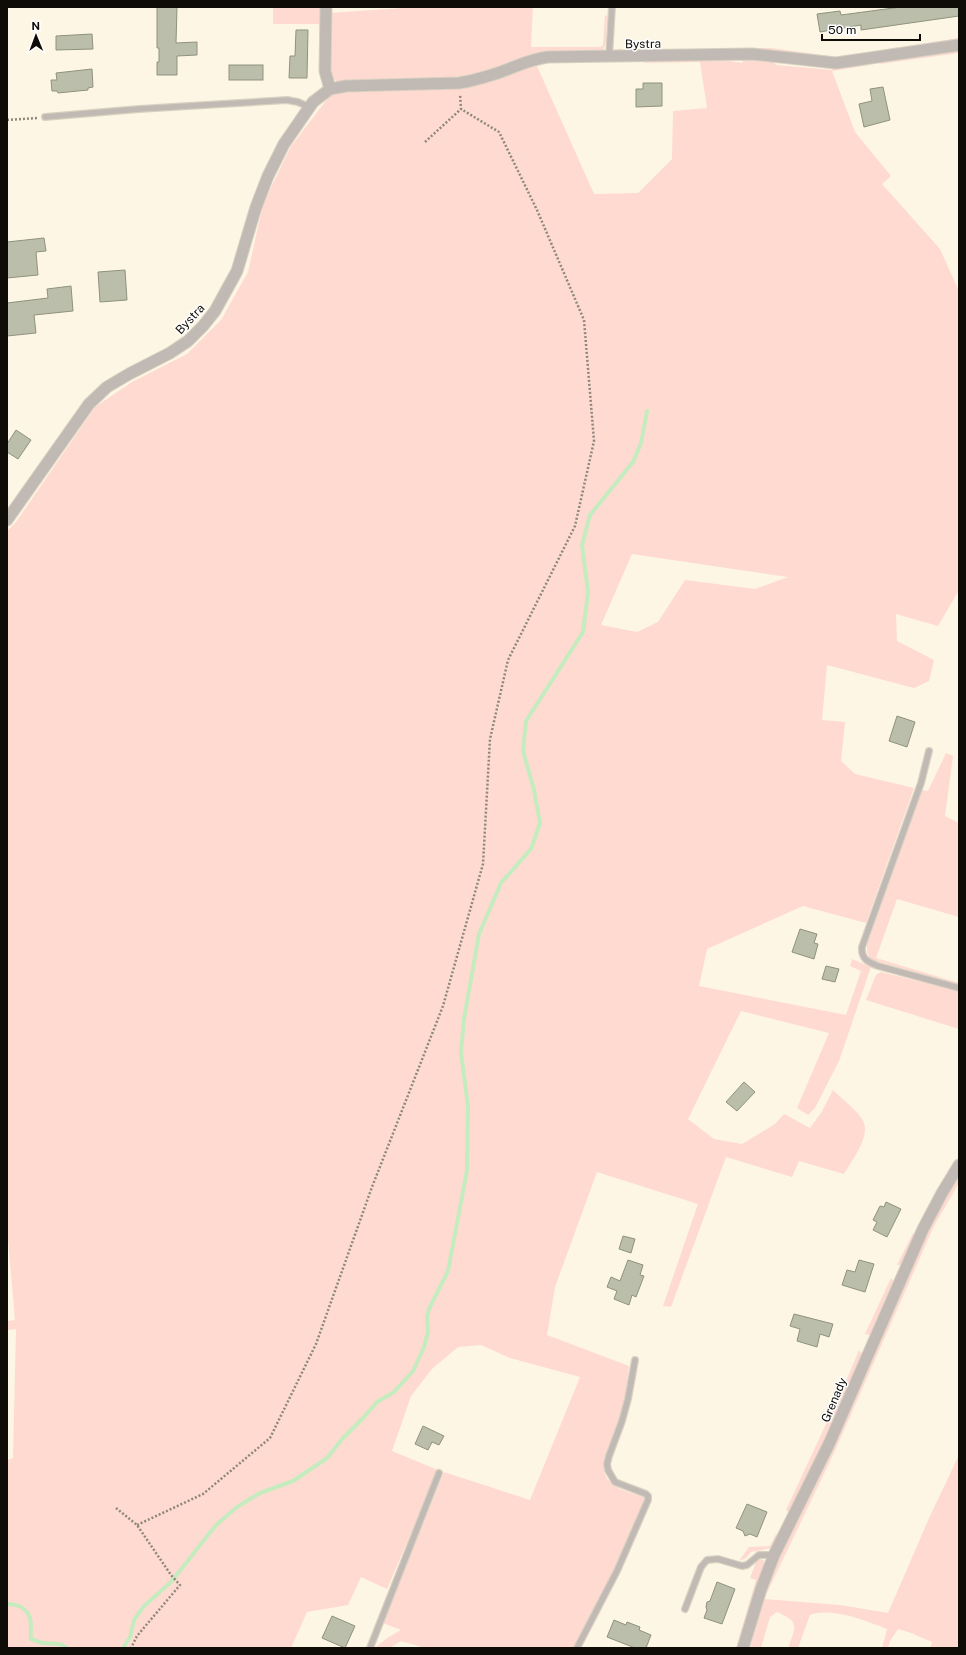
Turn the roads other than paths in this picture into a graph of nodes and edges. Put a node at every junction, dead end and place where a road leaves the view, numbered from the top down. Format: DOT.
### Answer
graph roads {
  1 [pos="326,7"];
  2 [pos="612,7"];
  3 [pos="959,44"];
  4 [pos="609,57"];
  5 [pos="330,89"];
  6 [pos="309,107"];
  7 [pos="45,117"];
  8 [pos="7,520"];
  9 [pos="929,751"];
  10 [pos="959,988"];
  11 [pos="959,1166"];
  12 [pos="635,1360"];
  13 [pos="439,1473"];
  14 [pos="774,1555"];
  15 [pos="685,1609"];
  16 [pos="370,1648"];
  17 [pos="577,1648"];
  18 [pos="743,1648"];
  1 -- 5 [label="street"];
  2 -- 4 [label="lane"];
  3 -- 4 [label="street, Bystra"];
  4 -- 5 [label="street, Bystra"];
  5 -- 6 [label="street, Bystra"];
  6 -- 7 [label="lane"];
  6 -- 8 [label="street, Bystra"];
  9 -- 10 [label="lane"];
  11 -- 14 [label="street, Grenady"];
  12 -- 17 [label="lane"];
  13 -- 16 [label="lane"];
  14 -- 15 [label="lane"];
  14 -- 18 [label="street, Grenady"];
}
